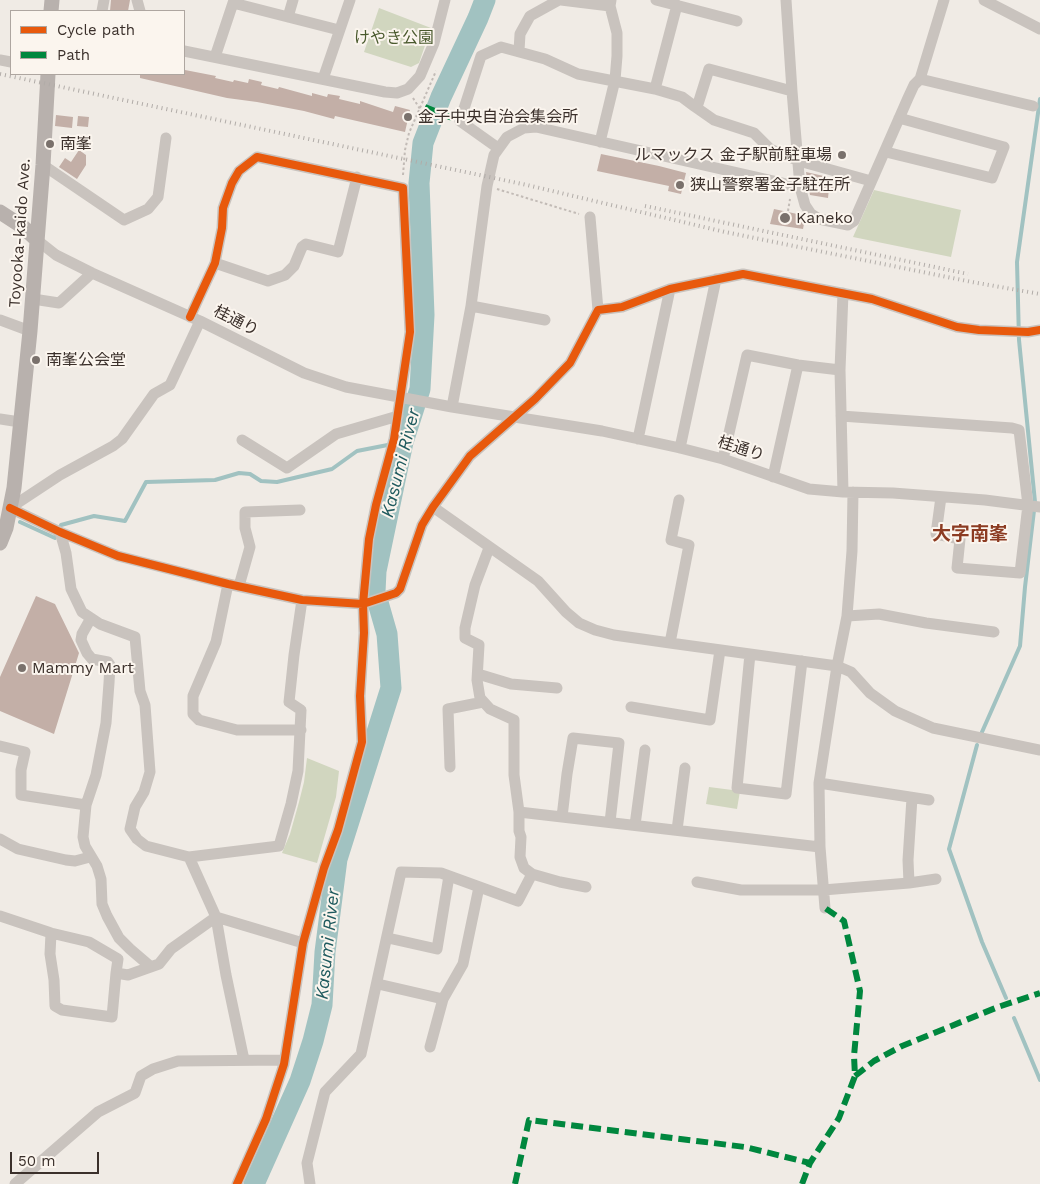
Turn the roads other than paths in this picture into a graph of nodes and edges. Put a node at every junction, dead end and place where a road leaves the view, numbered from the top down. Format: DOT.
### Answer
graph roads {
  1 [pos="293,0"];
  2 [pos="350,0"];
  3 [pos="445,0"];
  4 [pos="534,0"];
  5 [pos="560,0"];
  6 [pos="656,0"];
  7 [pos="786,0"];
  8 [pos="944,0"];
  9 [pos="984,0"];
  10 [pos="233,2"];
  11 [pos="611,3"];
  12 [pos="677,5"];
  13 [pos="535,13"];
  14 [pos="288,17"];
  15 [pos="737,21"];
  16 [pos="339,30"];
  17 [pos="1040,30"];
  18 [pos="185,51"];
  19 [pos="519,51"];
  20 [pos="215,57"];
  21 [pos="48,75"];
  22 [pos="323,79"];
  23 [pos="920,79"];
  24 [pos="614,80"];
  25 [pos="655,89"];
  26 [pos="792,90"];
  27 [pos="694,106"];
  28 [pos="1033,106"];
  29 [pos="899,118"];
  30 [pos="166,138"];
  31 [pos="600,142"];
  32 [pos="498,148"];
  33 [pos="886,152"];
  34 [pos="799,161"];
  35 [pos="43,165"];
  36 [pos="357,177"];
  37 [pos="871,181"];
  38 [pos="800,187"];
  39 [pos="0,212"];
  40 [pos="590,217"];
  41 [pos="37,240"];
  42 [pos="215,263"];
  43 [pos="92,273"];
  44 [pos="716,279"];
  45 [pos="670,289"];
  46 [pos="843,293"];
  47 [pos="33,299"];
  48 [pos="470,306"];
  49 [pos="598,310"];
  50 [pos="195,319"];
  51 [pos="0,320"];
  52 [pos="545,320"];
  53 [pos="1040,330"];
  54 [pos="30,331"];
  55 [pos="798,365"];
  56 [pos="840,370"];
  57 [pos="401,397"];
  58 [pos="452,407"];
  59 [pos="398,416"];
  60 [pos="841,416"];
  61 [pos="514,417"];
  62 [pos="0,419"];
  63 [pos="20,422"];
  64 [pos="638,439"];
  65 [pos="242,440"];
  66 [pos="680,448"];
  67 [pos="723,459"];
  68 [pos="773,477"];
  69 [pos="848,492"];
  70 [pos="941,496"];
  71 [pos="679,500"];
  72 [pos="1034,506"];
  73 [pos="432,507"];
  74 [pos="10,508"];
  75 [pos="300,510"];
  76 [pos="60,532"];
  77 [pos="0,543"];
  78 [pos="489,548"];
  79 [pos="233,585"];
  80 [pos="302,600"];
  81 [pos="363,604"];
  82 [pos="847,616"];
  83 [pos="91,618"];
  84 [pos="994,632"];
  85 [pos="670,643"];
  86 [pos="720,650"];
  87 [pos="750,654"];
  88 [pos="802,661"];
  89 [pos="837,666"];
  90 [pos="478,674"];
  91 [pos="557,688"];
  92 [pos="483,702"];
  93 [pos="631,707"];
  94 [pos="301,730"];
  95 [pos="0,746"];
  96 [pos="645,750"];
  97 [pos="1040,750"];
  98 [pos="450,767"];
  99 [pos="685,768"];
  100 [pos="819,783"];
  101 [pos="912,798"];
  102 [pos="929,800"];
  103 [pos="86,805"];
  104 [pos="519,812"];
  105 [pos="562,817"];
  106 [pos="610,822"];
  107 [pos="635,825"];
  108 [pos="677,830"];
  109 [pos="0,839"];
  110 [pos="820,847"];
  111 [pos="90,856"];
  112 [pos="189,857"];
  113 [pos="532,874"];
  114 [pos="449,876"];
  115 [pos="936,879"];
  116 [pos="697,882"];
  117 [pos="909,883"];
  118 [pos="480,887"];
  119 [pos="586,887"];
  120 [pos="823,890"];
  121 [pos="825,908"];
  122 [pos="0,916"];
  123 [pos="216,917"];
  124 [pos="52,933"];
  125 [pos="388,938"];
  126 [pos="303,944"];
  127 [pos="151,967"];
  128 [pos="116,972"];
  129 [pos="378,984"];
  130 [pos="443,999"];
  131 [pos="430,1047"];
  132 [pos="244,1060"];
  133 [pos="284,1060"];
  134 [pos="15,1184"];
  135 [pos="237,1184"];
  136 [pos="310,1184"];
  1 -- 14 [label="street"];
  2 -- 16 [label="street"];
  3 -- 22 [label="street"];
  4 -- 13 [label="street"];
  5 -- 11 [label="street"];
  5 -- 13 [label="street"];
  6 -- 12 [label="street"];
  7 -- 26 [label="street"];
  8 -- 23 [label="street"];
  9 -- 17 [label="street"];
  10 -- 14 [label="street"];
  10 -- 20 [label="street"];
  11 -- 24 [label="street"];
  12 -- 15 [label="street"];
  12 -- 25 [label="street"];
  13 -- 19 [label="street"];
  14 -- 16 [label="street"];
  16 -- 22 [label="street"];
  18 -- 20 [label="street"];
  19 -- 24 [label="street"];
  19 -- 32 [label="street"];
  20 -- 22 [label="street"];
  21 -- 35 [label="main road, Toyooka-kaido Ave."];
  23 -- 28 [label="street"];
  23 -- 29 [label="street"];
  24 -- 25 [label="street"];
  24 -- 31 [label="street"];
  25 -- 27 [label="street"];
  26 -- 27 [label="street"];
  26 -- 34 [label="street"];
  27 -- 34 [label="street"];
  29 -- 33 [label="street"];
  29 -- 33 [label="street"];
  30 -- 35 [label="street"];
  31 -- 32 [label="street"];
  31 -- 38 [label="street"];
  32 -- 48 [label="street"];
  33 -- 37 [label="street"];
  34 -- 37 [label="street"];
  34 -- 38 [label="street"];
  35 -- 41 [label="main road, Toyooka-kaido Ave."];
  36 -- 42 [label="street"];
  36 -- 42 [label="street"];
  36 -- 57 [label="street"];
  37 -- 38 [label="street"];
  39 -- 41 [label="main road"];
  40 -- 49 [label="street"];
  41 -- 43 [label="street, 桂通り"];
  41 -- 47 [label="main road, Toyooka-kaido Ave."];
  42 -- 50 [label="street"];
  43 -- 47 [label="street"];
  43 -- 50 [label="street, 桂通り"];
  44 -- 45 [label="street"];
  44 -- 46 [label="street"];
  44 -- 66 [label="street"];
  45 -- 49 [label="street"];
  45 -- 64 [label="street"];
  46 -- 53 [label="street"];
  46 -- 56 [label="street"];
  47 -- 54 [label="main road, Toyooka-kaido Ave."];
  48 -- 52 [label="street"];
  48 -- 58 [label="street"];
  49 -- 61 [label="street"];
  50 -- 57 [label="street, 桂通り"];
  50 -- 74 [label="street"];
  51 -- 54 [label="street"];
  54 -- 63 [label="main road, Toyooka-kaido Ave."];
  55 -- 56 [label="street"];
  55 -- 67 [label="street"];
  55 -- 68 [label="street"];
  56 -- 60 [label="street"];
  57 -- 58 [label="street, 桂通り"];
  57 -- 59 [label="street"];
  58 -- 61 [label="street, 桂通り"];
  59 -- 65 [label="street"];
  59 -- 81 [label="street"];
  60 -- 69 [label="street"];
  60 -- 72 [label="street"];
  61 -- 64 [label="street, 桂通り"];
  61 -- 73 [label="street"];
  62 -- 63 [label="street"];
  63 -- 74 [label="main road, Toyooka-kaido Ave."];
  64 -- 66 [label="street, 桂通り"];
  66 -- 67 [label="street, 桂通り"];
  67 -- 68 [label="street, 桂通り"];
  68 -- 69 [label="street, 桂通り"];
  69 -- 70 [label="street, 桂通り"];
  69 -- 82 [label="street"];
  70 -- 72 [label="street, 桂通り"];
  70 -- 72 [label="street"];
  71 -- 85 [label="street"];
  73 -- 78 [label="street"];
  73 -- 81 [label="street"];
  74 -- 76 [label="street"];
  74 -- 77 [label="main road, Toyooka-kaido Ave."];
  75 -- 79 [label="street"];
  76 -- 79 [label="street"];
  76 -- 83 [label="street"];
  78 -- 85 [label="street"];
  78 -- 90 [label="street"];
  79 -- 80 [label="street"];
  79 -- 94 [label="street"];
  80 -- 81 [label="street"];
  80 -- 94 [label="street"];
  81 -- 126 [label="street"];
  82 -- 84 [label="street"];
  82 -- 89 [label="street"];
  83 -- 103 [label="street"];
  83 -- 112 [label="street"];
  85 -- 86 [label="street"];
  86 -- 87 [label="street"];
  86 -- 93 [label="street"];
  87 -- 88 [label="street"];
  87 -- 88 [label="street"];
  88 -- 89 [label="street"];
  89 -- 97 [label="street"];
  89 -- 100 [label="street"];
  90 -- 91 [label="street"];
  90 -- 92 [label="street"];
  92 -- 98 [label="street"];
  92 -- 104 [label="street"];
  94 -- 112 [label="street"];
  95 -- 103 [label="street"];
  96 -- 107 [label="street"];
  99 -- 108 [label="street"];
  100 -- 101 [label="street"];
  100 -- 110 [label="street"];
  101 -- 102 [label="street"];
  101 -- 117 [label="street"];
  103 -- 111 [label="street"];
  104 -- 105 [label="street"];
  104 -- 113 [label="street"];
  105 -- 106 [label="street"];
  105 -- 106 [label="street"];
  106 -- 107 [label="street"];
  107 -- 108 [label="street"];
  108 -- 110 [label="street"];
  109 -- 111 [label="street"];
  110 -- 120 [label="street"];
  111 -- 127 [label="street"];
  112 -- 123 [label="street"];
  113 -- 118 [label="street"];
  113 -- 119 [label="street"];
  114 -- 118 [label="street"];
  114 -- 125 [label="street"];
  114 -- 125 [label="street"];
  115 -- 117 [label="street"];
  116 -- 120 [label="street"];
  117 -- 120 [label="street"];
  118 -- 130 [label="street"];
  120 -- 121 [label="street"];
  122 -- 124 [label="street"];
  123 -- 126 [label="street"];
  123 -- 127 [label="street"];
  123 -- 132 [label="street"];
  124 -- 128 [label="street"];
  124 -- 128 [label="street"];
  125 -- 129 [label="street"];
  126 -- 133 [label="street"];
  127 -- 128 [label="street"];
  129 -- 130 [label="street"];
  129 -- 136 [label="street"];
  130 -- 131 [label="street"];
  132 -- 133 [label="street"];
  132 -- 134 [label="street"];
  133 -- 135 [label="street"];
}
